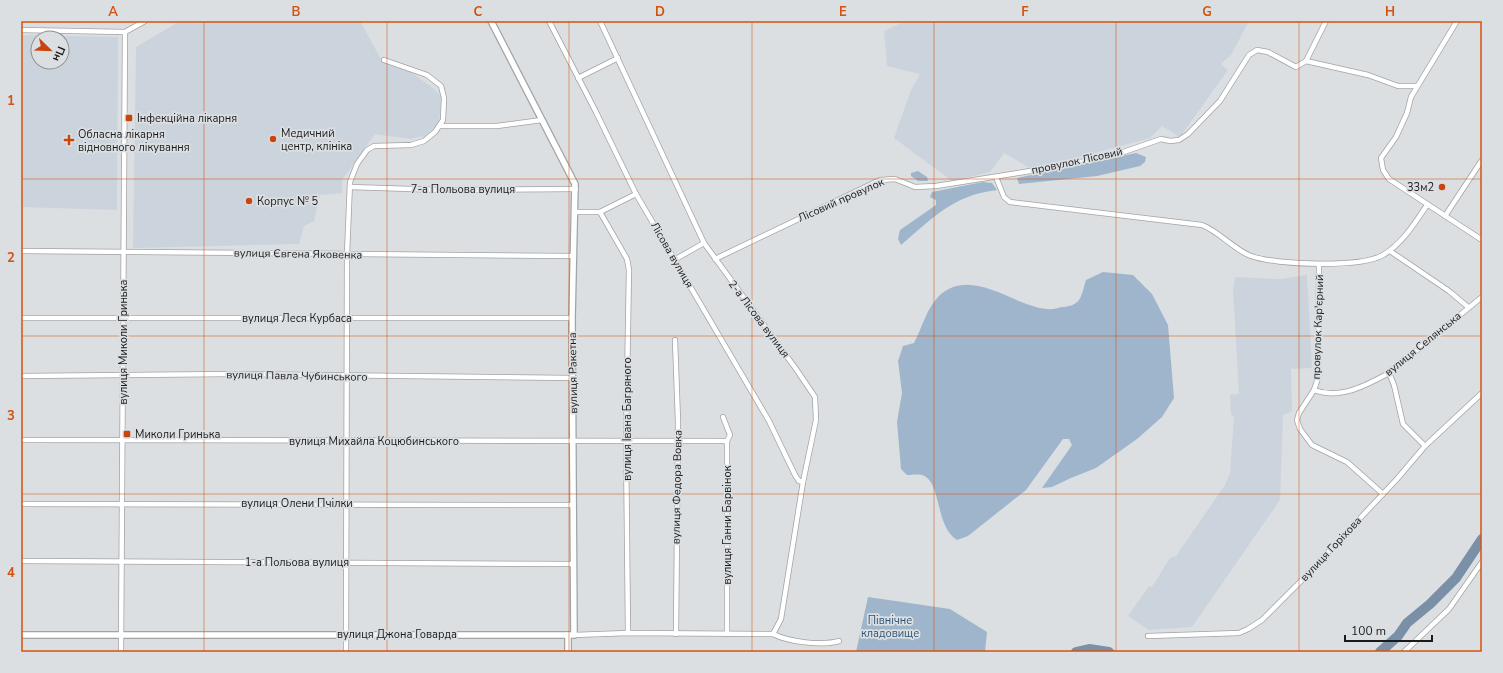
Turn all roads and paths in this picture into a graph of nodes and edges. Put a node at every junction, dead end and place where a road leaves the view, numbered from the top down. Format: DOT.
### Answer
graph roads {
  1 [pos="145,21"];
  2 [pos="491,21"];
  3 [pos="549,21"];
  4 [pos="600,21"];
  5 [pos="1326,21"];
  6 [pos="1457,21"];
  7 [pos="21,30"];
  8 [pos="125,32"];
  9 [pos="618,58"];
  10 [pos="384,60"];
  11 [pos="1306,61"];
  12 [pos="578,78"];
  13 [pos="1417,86"];
  14 [pos="542,120"];
  15 [pos="440,126"];
  16 [pos="1482,160"];
  17 [pos="996,177"];
  18 [pos="350,187"];
  19 [pos="576,189"];
  20 [pos="636,194"];
  21 [pos="1427,205"];
  22 [pos="576,212"];
  23 [pos="600,212"];
  24 [pos="1445,216"];
  25 [pos="1482,240"];
  26 [pos="704,243"];
  27 [pos="21,251"];
  28 [pos="1390,251"];
  29 [pos="124,252"];
  30 [pos="347,254"];
  31 [pos="574,256"];
  32 [pos="715,259"];
  33 [pos="674,260"];
  34 [pos="1319,265"];
  35 [pos="1482,297"];
  36 [pos="1468,307"];
  37 [pos="21,318"];
  38 [pos="123,318"];
  39 [pos="348,318"];
  40 [pos="572,318"];
  41 [pos="675,340"];
  42 [pos="1389,373"];
  43 [pos="21,376"];
  44 [pos="123,376"];
  45 [pos="347,377"];
  46 [pos="573,378"];
  47 [pos="1314,390"];
  48 [pos="1482,393"];
  49 [pos="723,417"];
  50 [pos="21,440"];
  51 [pos="122,440"];
  52 [pos="347,441"];
  53 [pos="573,441"];
  54 [pos="677,441"];
  55 [pos="626,442"];
  56 [pos="727,442"];
  57 [pos="1425,446"];
  58 [pos="803,482"];
  59 [pos="1383,494"];
  60 [pos="121,503"];
  61 [pos="346,503"];
  62 [pos="21,504"];
  63 [pos="573,505"];
  64 [pos="21,561"];
  65 [pos="122,561"];
  66 [pos="1482,562"];
  67 [pos="347,563"];
  68 [pos="573,564"];
  69 [pos="628,633"];
  70 [pos="346,634"];
  71 [pos="676,634"];
  72 [pos="727,634"];
  73 [pos="773,634"];
  74 [pos="21,635"];
  75 [pos="121,635"];
  76 [pos="571,635"];
  77 [pos="1148,636"];
  78 [pos="839,641"];
  79 [pos="121,652"];
  80 [pos="346,652"];
  81 [pos="568,652"];
  82 [pos="1404,652"];
  1 -- 8 [label="street"];
  2 -- 14 [label="street, вулиця Ракетна"];
  3 -- 12 [label="street, Лісова вулиця"];
  4 -- 9 [label="street, 2-а Лісова вулиця"];
  5 -- 11 [label="street"];
  6 -- 13 [label="street"];
  7 -- 8 [label="street"];
  8 -- 29 [label="street, вулиця Миколи Гринька"];
  9 -- 12 [label="street"];
  9 -- 26 [label="street, 2-а Лісова вулиця"];
  10 -- 15 [label="street"];
  11 -- 13 [label="street"];
  11 -- 17 [label="street, провулок Лісовий"];
  12 -- 20 [label="street, Лісова вулиця"];
  13 -- 21 [label="street"];
  14 -- 15 [label="street"];
  14 -- 19 [label="street, вулиця Ракетна"];
  15 -- 18 [label="street"];
  16 -- 24 [label="street"];
  17 -- 32 [label="street, Лісовий провулок"];
  17 -- 34 [label="street"];
  18 -- 19 [label="street, 7-а Польова вулиця"];
  18 -- 30 [label="street"];
  19 -- 22 [label="street, вулиця Ракетна"];
  20 -- 23 [label="street"];
  20 -- 33 [label="street, Лісова вулиця"];
  21 -- 24 [label="street"];
  21 -- 28 [label="street, провулок Кар'єрний"];
  22 -- 23 [label="street"];
  22 -- 31 [label="street, вулиця Ракетна"];
  23 -- 55 [label="street, вулиця Івана Багряного"];
  24 -- 25 [label="street"];
  26 -- 32 [label="street, 2-а Лісова вулиця"];
  26 -- 33 [label="street"];
  27 -- 29 [label="street, вулиця Євгена Яковенка"];
  28 -- 34 [label="street, провулок Кар'єрний"];
  28 -- 36 [label="street"];
  29 -- 30 [label="street, вулиця Євгена Яковенка"];
  29 -- 38 [label="street, вулиця Миколи Гринька"];
  30 -- 31 [label="street, вулиця Євгена Яковенка"];
  30 -- 39 [label="street"];
  31 -- 40 [label="street, вулиця Ракетна"];
  32 -- 58 [label="street, 2-а Лісова вулиця"];
  33 -- 58 [label="street, Лісова вулиця"];
  34 -- 47 [label="street, провулок Кар'єрний"];
  35 -- 36 [label="street, вулиця Селянська"];
  36 -- 42 [label="street, вулиця Селянська"];
  37 -- 38 [label="street, вулиця Леся Курбаса"];
  38 -- 39 [label="street, вулиця Леся Курбаса"];
  38 -- 44 [label="street, вулиця Миколи Гринька"];
  39 -- 40 [label="street, вулиця Леся Курбаса"];
  39 -- 45 [label="street"];
  40 -- 46 [label="street, вулиця Ракетна"];
  41 -- 54 [label="street, вулиця Федора Вовка"];
  42 -- 47 [label="street, вулиця Селянська"];
  42 -- 57 [label="street"];
  43 -- 44 [label="street, вулиця Павла Чубинського"];
  44 -- 45 [label="street, вулиця Павла Чубинського"];
  44 -- 51 [label="street, вулиця Миколи Гринька"];
  45 -- 46 [label="street, вулиця Павла Чубинського"];
  45 -- 52 [label="street"];
  46 -- 53 [label="street, вулиця Ракетна"];
  47 -- 59 [label="street"];
  48 -- 57 [label="street, вулиця Горіхова"];
  49 -- 56 [label="street, вулиця Ганни Барвінок"];
  50 -- 51 [label="street, вулиця Михайла Коцюбинського"];
  51 -- 52 [label="street, вулиця Михайла Коцюбинського"];
  51 -- 60 [label="street, вулиця Миколи Гринька"];
  52 -- 53 [label="street, вулиця Михайла Коцюбинського"];
  52 -- 61 [label="street"];
  53 -- 55 [label="street, вулиця Михайла Коцюбинського"];
  53 -- 63 [label="street, вулиця Ракетна"];
  54 -- 55 [label="street, вулиця Михайла Коцюбинського"];
  54 -- 56 [label="street, вулиця Михайла Коцюбинського"];
  54 -- 71 [label="street, вулиця Федора Вовка"];
  55 -- 69 [label="street, вулиця Івана Багряного"];
  56 -- 72 [label="street, вулиця Ганни Барвінок"];
  57 -- 59 [label="street, вулиця Горіхова"];
  58 -- 73 [label="street, 2-а Лісова вулиця"];
  59 -- 77 [label="street, вулиця Горіхова"];
  60 -- 61 [label="street, вулиця Олени Пчілки"];
  60 -- 62 [label="street, вулиця Олени Пчілки"];
  60 -- 65 [label="street, вулиця Миколи Гринька"];
  61 -- 63 [label="street, вулиця Олени Пчілки"];
  61 -- 67 [label="street"];
  63 -- 68 [label="street, вулиця Ракетна"];
  64 -- 65 [label="street, 1-а Польова вулиця"];
  65 -- 67 [label="street, 1-а Польова вулиця"];
  65 -- 75 [label="street, вулиця Миколи Гринька"];
  66 -- 82 [label="street"];
  67 -- 68 [label="street, 1-а Польова вулиця"];
  67 -- 70 [label="street"];
  68 -- 76 [label="street, вулиця Ракетна"];
  69 -- 71 [label="street, вулиця Джона Говарда"];
  69 -- 76 [label="street, вулиця Джона Говарда"];
  70 -- 75 [label="street, вулиця Джона Говарда"];
  70 -- 76 [label="street, вулиця Джона Говарда"];
  70 -- 80 [label="street"];
  71 -- 72 [label="street, вулиця Джона Говарда"];
  72 -- 73 [label="street, вулиця Джона Говарда"];
  73 -- 78 [label="street, вулиця Джона Говарда"];
  74 -- 75 [label="street, вулиця Джона Говарда"];
  75 -- 79 [label="street, вулиця Миколи Гринька"];
  76 -- 81 [label="street, вулиця Ракетна"];
}
